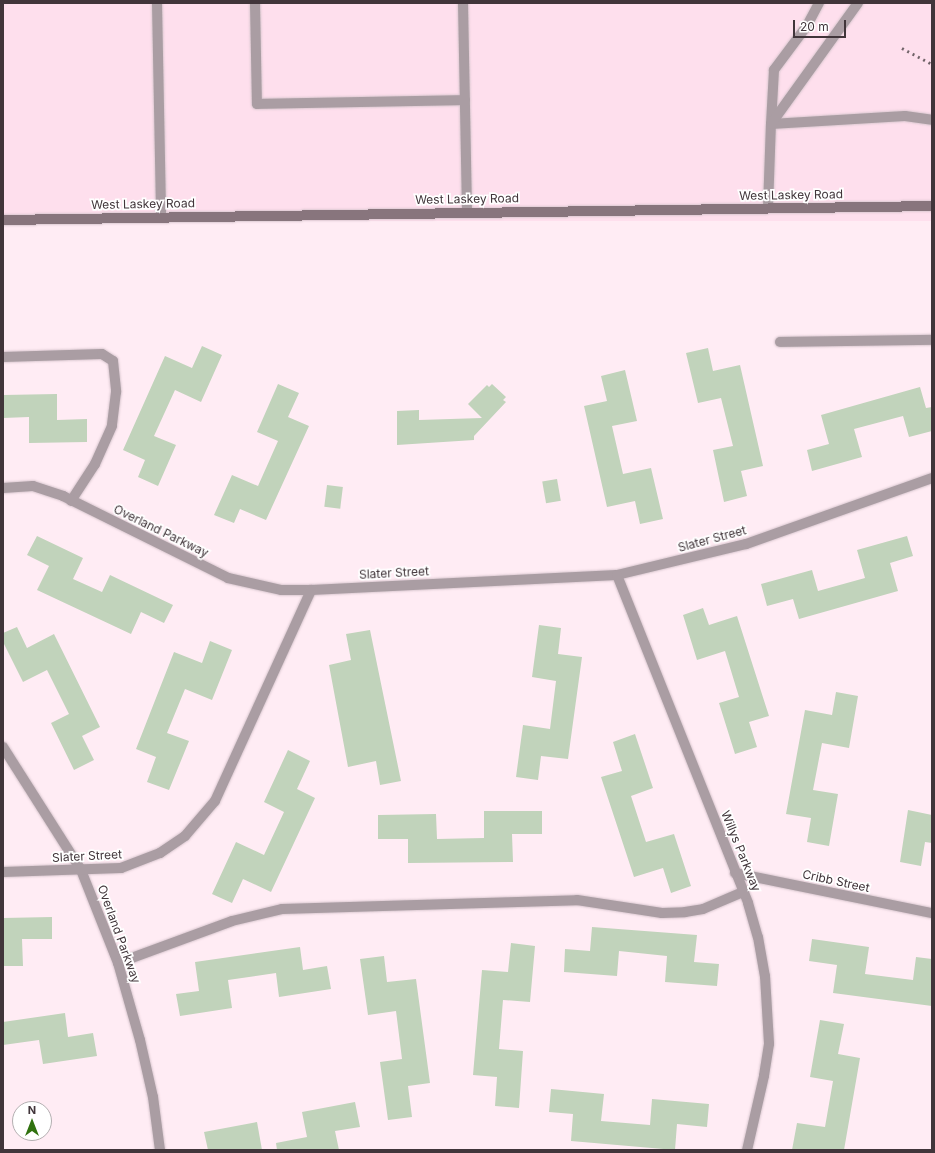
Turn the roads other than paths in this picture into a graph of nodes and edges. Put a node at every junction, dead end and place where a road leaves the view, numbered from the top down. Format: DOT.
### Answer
graph roads {
  1 [pos="157,3"];
  2 [pos="255,3"];
  3 [pos="463,3"];
  4 [pos="819,3"];
  5 [pos="858,3"];
  6 [pos="465,100"];
  7 [pos="932,120"];
  8 [pos="771,124"];
  9 [pos="932,206"];
  10 [pos="768,208"];
  11 [pos="467,212"];
  12 [pos="161,217"];
  13 [pos="3,220"];
  14 [pos="932,340"];
  15 [pos="780,342"];
  16 [pos="3,357"];
  17 [pos="932,478"];
  18 [pos="3,488"];
  19 [pos="71,501"];
  20 [pos="617,575"];
  21 [pos="311,590"];
  22 [pos="3,747"];
  23 [pos="81,870"];
  24 [pos="3,872"];
  25 [pos="735,873"];
  26 [pos="743,892"];
  27 [pos="932,913"];
  28 [pos="118,963"];
  29 [pos="160,1150"];
  30 [pos="747,1150"];
  1 -- 12 [label="street"];
  2 -- 6 [label="street"];
  3 -- 6 [label="street"];
  4 -- 8 [label="street"];
  5 -- 8 [label="street"];
  6 -- 11 [label="street"];
  7 -- 8 [label="street"];
  8 -- 10 [label="street"];
  9 -- 10 [label="main road, West Laskey Road"];
  10 -- 11 [label="main road, West Laskey Road"];
  11 -- 12 [label="main road, West Laskey Road"];
  12 -- 13 [label="main road, West Laskey Road"];
  14 -- 15 [label="street"];
  16 -- 19 [label="street"];
  17 -- 20 [label="street, Slater Street"];
  18 -- 19 [label="street, Overland Parkway"];
  19 -- 21 [label="street, Overland Parkway"];
  20 -- 21 [label="street, Slater Street"];
  20 -- 25 [label="street, Willys Parkway"];
  21 -- 23 [label="street, Slater Street"];
  22 -- 23 [label="street, Overland Parkway"];
  23 -- 24 [label="street, Slater Street"];
  23 -- 28 [label="street, Overland Parkway"];
  25 -- 26 [label="street, Willys Parkway"];
  25 -- 27 [label="street, Cribb Street"];
  26 -- 28 [label="street"];
  26 -- 30 [label="street, Willys Parkway"];
  28 -- 29 [label="street, Overland Parkway"];
}
